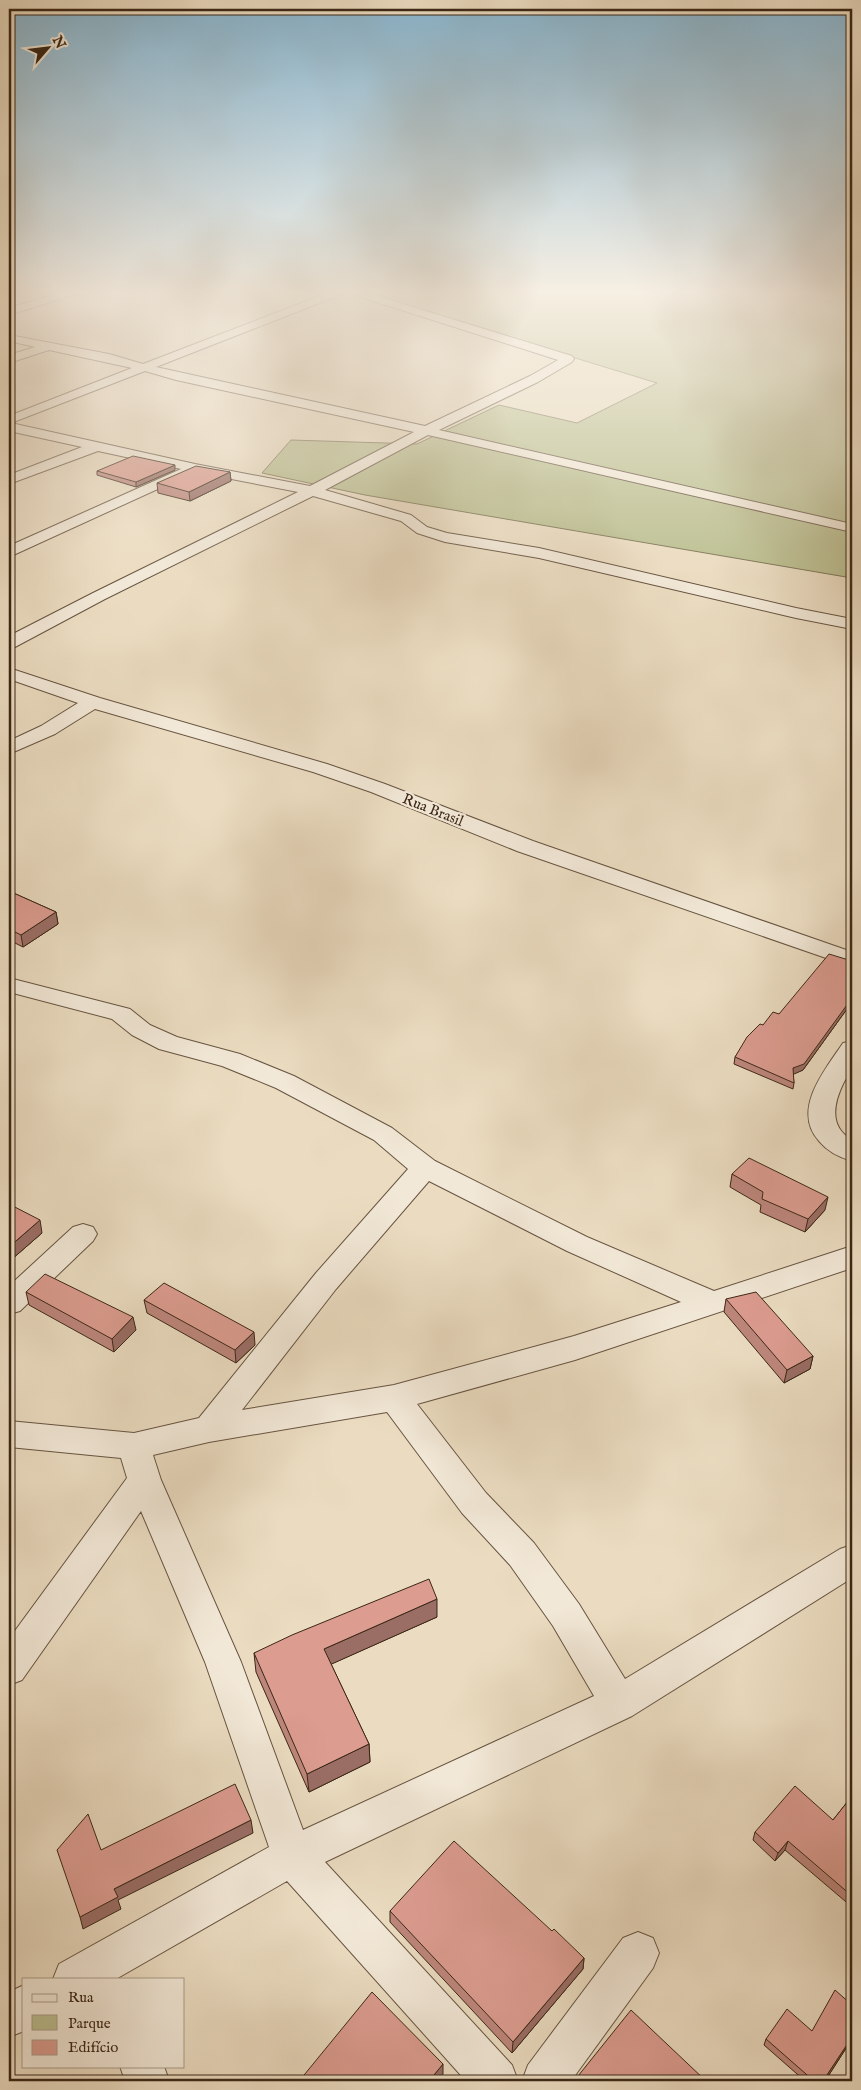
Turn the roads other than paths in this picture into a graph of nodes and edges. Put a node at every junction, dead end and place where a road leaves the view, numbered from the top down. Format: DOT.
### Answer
graph roads {
  1 [pos="89,389"];
  2 [pos="239,389"];
  3 [pos="514,389"];
  4 [pos="9,420"];
  5 [pos="9,427"];
  6 [pos="426,431"];
  7 [pos="98,446"];
  8 [pos="195,468"];
  9 [pos="9,480"];
  10 [pos="312,491"];
  11 [pos="852,528"];
  12 [pos="9,552"];
  13 [pos="852,624"];
  14 [pos="9,643"];
  15 [pos="9,673"];
  16 [pos="93,702"];
  17 [pos="9,748"];
  18 [pos="852,960"];
  19 [pos="9,985"];
  20 [pos="852,1049"];
  21 [pos="852,1152"];
  22 [pos="425,1168"];
  23 [pos="83,1234"];
  24 [pos="852,1257"];
  25 [pos="712,1302"];
  26 [pos="9,1303"];
  27 [pos="394,1398"];
  28 [pos="209,1429"];
  29 [pos="9,1434"];
  30 [pos="139,1463"];
  31 [pos="852,1560"];
  32 [pos="9,1668"];
  33 [pos="619,1702"];
  34 [pos="292,1856"];
  35 [pos="638,1953"];
  36 [pos="115,1968"];
  37 [pos="78,1978"];
  38 [pos="22,2008"];
  39 [pos="9,2016"];
  40 [pos="143,2068"];
  41 [pos="146,2081"];
  42 [pos="496,2081"];
  43 [pos="544,2081"];
  1 -- 4 [label="street"];
  2 -- 6 [label="street"];
  3 -- 6 [label="street"];
  5 -- 7 [label="street"];
  6 -- 10 [label="street"];
  6 -- 11 [label="street"];
  7 -- 8 [label="street"];
  7 -- 9 [label="street"];
  8 -- 10 [label="street"];
  8 -- 12 [label="street"];
  10 -- 13 [label="street"];
  10 -- 14 [label="street"];
  15 -- 16 [label="street, Rua Brasil"];
  16 -- 17 [label="street"];
  16 -- 18 [label="street, Rua Brasil"];
  19 -- 22 [label="street"];
  20 -- 21 [label="street"];
  22 -- 25 [label="street"];
  22 -- 28 [label="street"];
  23 -- 26 [label="street"];
  24 -- 25 [label="street"];
  25 -- 27 [label="street"];
  27 -- 28 [label="street"];
  27 -- 33 [label="street"];
  28 -- 30 [label="street"];
  29 -- 30 [label="street"];
  30 -- 32 [label="street"];
  30 -- 34 [label="street"];
  31 -- 33 [label="street"];
  33 -- 34 [label="street"];
  34 -- 36 [label="street"];
  34 -- 42 [label="street"];
  35 -- 43 [label="street"];
  36 -- 37 [label="street"];
  38 -- 39 [label="street"];
  40 -- 41 [label="street"];
}
